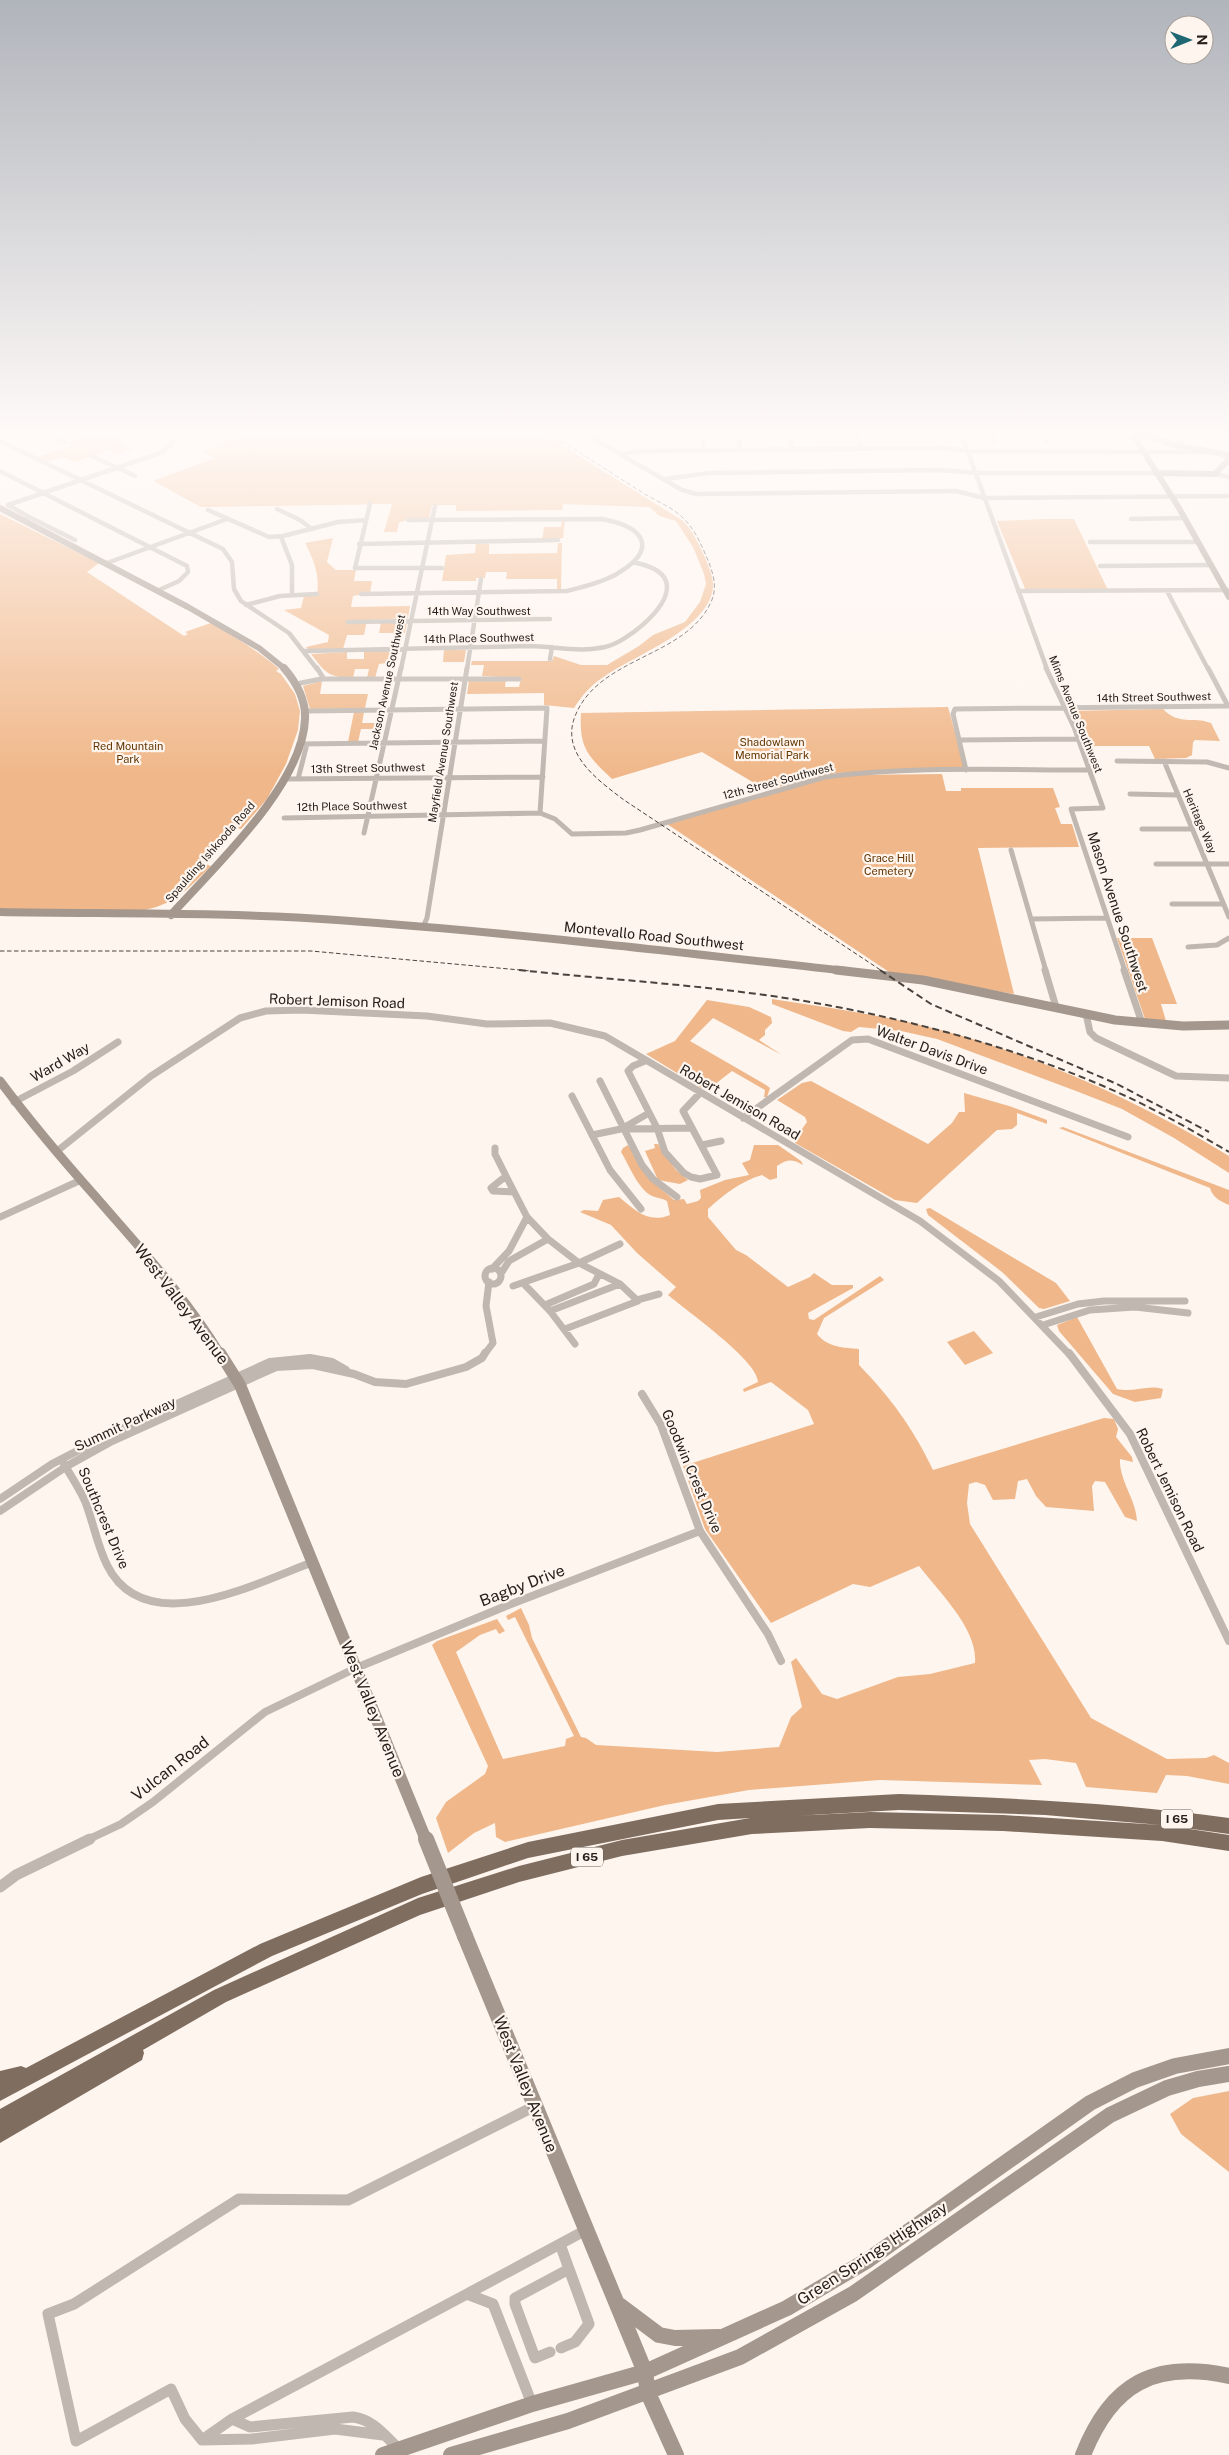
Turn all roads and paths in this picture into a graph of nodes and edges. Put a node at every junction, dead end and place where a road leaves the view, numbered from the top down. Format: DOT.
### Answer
graph roads {
  1 [pos="359,544"];
  2 [pos="73,545"];
  3 [pos="146,545"];
  4 [pos="158,545"];
  5 [pos="214,545"];
  6 [pos="284,545"];
  7 [pos="427,545"];
  8 [pos="642,545"];
  9 [pos="1001,545"];
  10 [pos="1199,545"];
  11 [pos="151,547"];
  12 [pos="633,562"];
  13 [pos="107,563"];
  14 [pos="1211,565"];
  15 [pos="1100,566"];
  16 [pos="422,568"];
  17 [pos="442,568"];
  18 [pos="481,579"];
  19 [pos="160,590"];
  20 [pos="1227,590"];
  21 [pos="1018,591"];
  22 [pos="1167,591"];
  23 [pos="479,592"];
  24 [pos="416,593"];
  25 [pos="292,594"];
  26 [pos="316,594"];
  27 [pos="362,594"];
  28 [pos="1229,597"];
  29 [pos="246,605"];
  30 [pos="550,619"];
  31 [pos="475,620"];
  32 [pos="411,621"];
  33 [pos="348,622"];
  34 [pos="552,646"];
  35 [pos="470,648"];
  36 [pos="405,649"];
  37 [pos="305,651"];
  38 [pos="550,659"];
  39 [pos="324,678"];
  40 [pos="465,678"];
  41 [pos="398,679"];
  42 [pos="519,679"];
  43 [pos="296,684"];
  44 [pos="1228,706"];
  45 [pos="1064,708"];
  46 [pos="460,709"];
  47 [pos="391,710"];
  48 [pos="305,711"];
  49 [pos="1078,739"];
  50 [pos="960,740"];
  51 [pos="545,741"];
  52 [pos="455,742"];
  53 [pos="384,743"];
  54 [pos="303,744"];
  55 [pos="1117,761"];
  56 [pos="1164,761"];
  57 [pos="1229,768"];
  58 [pos="966,770"];
  59 [pos="1090,770"];
  60 [pos="542,777"];
  61 [pos="378,778"];
  62 [pos="450,778"];
  63 [pos="284,779"];
  64 [pos="298,779"];
  65 [pos="1130,794"];
  66 [pos="1178,795"];
  67 [pos="1071,809"];
  68 [pos="540,813"];
  69 [pos="444,814"];
  70 [pos="368,816"];
  71 [pos="284,818"];
  72 [pos="1142,828"];
  73 [pos="1192,829"];
  74 [pos="364,833"];
  75 [pos="1011,850"];
  76 [pos="1156,864"];
  77 [pos="1207,864"];
  78 [pos="1229,864"];
  79 [pos="182,901"];
  80 [pos="1172,904"];
  81 [pos="1223,904"];
  82 [pos="0,912"];
  83 [pos="139,914"];
  84 [pos="171,915"];
  85 [pos="201,915"];
  86 [pos="1229,917"];
  87 [pos="1031,918"];
  88 [pos="1107,918"];
  89 [pos="423,928"];
  90 [pos="1228,940"];
  91 [pos="1188,947"];
  92 [pos="1056,1007"];
  93 [pos="1086,1014"];
  94 [pos="1142,1023"];
  95 [pos="1229,1025"];
  96 [pos="118,1042"];
  97 [pos="645,1061"];
  98 [pos="1229,1078"];
  99 [pos="600,1081"];
  100 [pos="0,1082"];
  101 [pos="700,1093"];
  102 [pos="572,1096"];
  103 [pos="14,1102"];
  104 [pos="649,1113"];
  105 [pos="743,1118"];
  106 [pos="657,1128"];
  107 [pos="691,1128"];
  108 [pos="621,1129"];
  109 [pos="592,1135"];
  110 [pos="1128,1137"];
  111 [pos="721,1141"];
  112 [pos="702,1144"];
  113 [pos="495,1148"];
  114 [pos="56,1152"];
  115 [pos="506,1176"];
  116 [pos="79,1178"];
  117 [pos="514,1192"];
  118 [pos="676,1197"];
  119 [pos="19,1205"];
  120 [pos="641,1209"];
  121 [pos="0,1212"];
  122 [pos="0,1216"];
  123 [pos="527,1217"];
  124 [pos="548,1239"];
  125 [pos="620,1244"];
  126 [pos="579,1263"];
  127 [pos="492,1269"];
  128 [pos="502,1272"];
  129 [pos="599,1274"];
  130 [pos="489,1282"];
  131 [pos="524,1284"];
  132 [pos="620,1284"];
  133 [pos="513,1286"];
  134 [pos="659,1294"];
  135 [pos="637,1300"];
  136 [pos="1185,1301"];
  137 [pos="548,1308"];
  138 [pos="1188,1313"];
  139 [pos="1036,1317"];
  140 [pos="1043,1325"];
  141 [pos="565,1329"];
  142 [pos="575,1344"];
  143 [pos="238,1381"];
  144 [pos="642,1394"];
  145 [pos="63,1464"];
  146 [pos="0,1499"];
  147 [pos="0,1511"];
  148 [pos="700,1532"];
  149 [pos="313,1562"];
  150 [pos="1229,1641"];
  151 [pos="781,1661"];
  152 [pos="356,1668"];
  153 [pos="1229,1826"];
  154 [pos="1229,1843"];
  155 [pos="0,1887"];
  156 [pos="220,1996"];
  157 [pos="1229,2056"];
  158 [pos="36,2071"];
  159 [pos="1229,2074"];
  160 [pos="0,2080"];
  161 [pos="0,2092"];
  162 [pos="536,2105"];
  163 [pos="0,2120"];
  164 [pos="0,2133"];
  165 [pos="586,2230"];
  166 [pos="560,2244"];
  167 [pos="569,2269"];
  168 [pos="467,2294"];
  169 [pos="616,2303"];
  170 [pos="722,2337"];
  171 [pos="645,2372"];
  172 [pos="1229,2376"];
  173 [pos="648,2393"];
  174 [pos="532,2404"];
  175 [pos="232,2419"];
  176 [pos="383,2435"];
  177 [pos="202,2440"];
  178 [pos="391,2452"];
  179 [pos="451,2455"];
  180 [pos="676,2455"];
  181 [pos="1083,2455"];
  1 -- 16 [label="street"];
  2 -- 13 [label="main road"];
  3 -- 11 [label="street"];
  4 -- 11 [label="street"];
  5 -- 29 [label="street"];
  6 -- 25 [label="street"];
  7 -- 16 [label="street, Jackson Avenue Southwest"];
  8 -- 12 [label="street"];
  9 -- 21 [label="street, Mims Avenue Southwest"];
  10 -- 14 [label="main road"];
  11 -- 13 [label="street"];
  11 -- 19 [label="street"];
  12 -- 23 [label="street"];
  12 -- 34 [label="street, 14th Place Southwest"];
  13 -- 19 [label="main road"];
  14 -- 15 [label="street"];
  14 -- 20 [label="main road"];
  16 -- 17 [label="street"];
  16 -- 24 [label="street, Jackson Avenue Southwest"];
  18 -- 23 [label="street, Mayfield Avenue Southwest"];
  19 -- 43 [label="main road"];
  20 -- 22 [label="street"];
  20 -- 28 [label="main road"];
  21 -- 22 [label="street"];
  21 -- 45 [label="street, Mims Avenue Southwest"];
  22 -- 44 [label="street"];
  23 -- 24 [label="street"];
  23 -- 31 [label="street, Mayfield Avenue Southwest"];
  24 -- 27 [label="street"];
  24 -- 32 [label="street, Jackson Avenue Southwest"];
  25 -- 26 [label="street"];
  25 -- 29 [label="street"];
  29 -- 37 [label="street"];
  30 -- 31 [label="street, 14th Way Southwest"];
  31 -- 32 [label="street, 14th Way Southwest"];
  31 -- 35 [label="street, Mayfield Avenue Southwest"];
  32 -- 33 [label="street, 14th Way Southwest"];
  32 -- 36 [label="street, Jackson Avenue Southwest"];
  34 -- 35 [label="street, 14th Place Southwest"];
  34 -- 38 [label="street"];
  35 -- 36 [label="street, 14th Place Southwest"];
  35 -- 40 [label="street, Mayfield Avenue Southwest"];
  36 -- 37 [label="street, 14th Place Southwest"];
  36 -- 41 [label="street, Jackson Avenue Southwest"];
  37 -- 39 [label="street"];
  39 -- 41 [label="street"];
  39 -- 43 [label="street"];
  40 -- 41 [label="street"];
  40 -- 42 [label="street"];
  40 -- 46 [label="street, Mayfield Avenue Southwest"];
  41 -- 47 [label="street, Jackson Avenue Southwest"];
  43 -- 48 [label="main road"];
  44 -- 45 [label="street, 14th Street Southwest"];
  45 -- 49 [label="street, Mims Avenue Southwest"];
  45 -- 50 [label="street, 14th Street Southwest"];
  46 -- 47 [label="street"];
  46 -- 51 [label="street"];
  46 -- 52 [label="street, Mayfield Avenue Southwest"];
  47 -- 48 [label="street"];
  47 -- 53 [label="street, Jackson Avenue Southwest"];
  48 -- 54 [label="main road, Spaulding Ishkooda Road"];
  49 -- 50 [label="street"];
  49 -- 59 [label="street, Mims Avenue Southwest"];
  50 -- 58 [label="street"];
  51 -- 52 [label="street"];
  51 -- 60 [label="street"];
  52 -- 53 [label="street"];
  52 -- 62 [label="street, Mayfield Avenue Southwest"];
  53 -- 54 [label="street"];
  53 -- 61 [label="street, Jackson Avenue Southwest"];
  54 -- 63 [label="main road, Spaulding Ishkooda Road"];
  54 -- 64 [label="street"];
  55 -- 56 [label="street"];
  56 -- 57 [label="street"];
  56 -- 66 [label="street, Heritage Way"];
  58 -- 59 [label="street, 12th Street Southwest"];
  58 -- 68 [label="street, 12th Street Southwest"];
  59 -- 67 [label="street, Mims Avenue Southwest"];
  60 -- 62 [label="street, 13th Street Southwest"];
  60 -- 68 [label="street"];
  61 -- 62 [label="street, 13th Street Southwest"];
  61 -- 64 [label="street, 13th Street Southwest"];
  61 -- 70 [label="street, Jackson Avenue Southwest"];
  62 -- 69 [label="street, Mayfield Avenue Southwest"];
  63 -- 64 [label="street, 13th Street Southwest"];
  63 -- 79 [label="main road, Spaulding Ishkooda Road"];
  65 -- 66 [label="street"];
  66 -- 73 [label="street, Heritage Way"];
  67 -- 88 [label="street, Mason Avenue Southwest"];
  68 -- 69 [label="street, 12th Place Southwest"];
  69 -- 70 [label="street, 12th Place Southwest"];
  69 -- 89 [label="street, Mayfield Avenue Southwest"];
  70 -- 71 [label="street, 12th Place Southwest"];
  70 -- 74 [label="street, Jackson Avenue Southwest"];
  72 -- 73 [label="street"];
  73 -- 77 [label="street, Heritage Way"];
  75 -- 87 [label="street"];
  76 -- 77 [label="street"];
  77 -- 78 [label="street"];
  77 -- 81 [label="street, Heritage Way"];
  79 -- 83 [label="main road"];
  79 -- 84 [label="main road, Spaulding Ishkooda Road"];
  79 -- 85 [label="main road"];
  80 -- 81 [label="street"];
  81 -- 86 [label="street, Heritage Way"];
  82 -- 83 [label="main road"];
  83 -- 84 [label="main road"];
  84 -- 85 [label="main road, Montevallo Road Southwest"];
  85 -- 89 [label="main road, Montevallo Road Southwest"];
  87 -- 88 [label="street"];
  87 -- 92 [label="street"];
  88 -- 94 [label="street, Mason Avenue Southwest"];
  89 -- 92 [label="main road, Montevallo Road Southwest"];
  90 -- 91 [label="street"];
  92 -- 93 [label="main road, Montevallo Road Southwest"];
  93 -- 94 [label="main road, Montevallo Road Southwest"];
  93 -- 98 [label="street"];
  94 -- 95 [label="main road, Montevallo Road Southwest"];
  96 -- 103 [label="street, Ward Way"];
  97 -- 101 [label="street, Robert Jemison Road"];
  97 -- 104 [label="street"];
  97 -- 114 [label="street, Robert Jemison Road"];
  99 -- 108 [label="street"];
  100 -- 103 [label="main road, West Valley Avenue"];
  101 -- 105 [label="street, Robert Jemison Road"];
  101 -- 107 [label="street"];
  102 -- 109 [label="street"];
  103 -- 114 [label="main road, West Valley Avenue"];
  104 -- 106 [label="street"];
  104 -- 108 [label="street"];
  105 -- 110 [label="street, Walter Davis Drive"];
  105 -- 139 [label="street, Robert Jemison Road"];
  106 -- 107 [label="street"];
  106 -- 108 [label="street"];
  106 -- 112 [label="street"];
  107 -- 112 [label="street"];
  108 -- 109 [label="street"];
  108 -- 118 [label="street"];
  109 -- 120 [label="street"];
  111 -- 112 [label="street"];
  113 -- 115 [label="street"];
  114 -- 116 [label="main road, West Valley Avenue"];
  115 -- 117 [label="street"];
  115 -- 117 [label="street"];
  116 -- 119 [label="street"];
  116 -- 143 [label="main road, West Valley Avenue"];
  117 -- 123 [label="street"];
  119 -- 121 [label="street"];
  119 -- 122 [label="street"];
  123 -- 124 [label="street"];
  123 -- 127 [label="street"];
  124 -- 126 [label="street"];
  124 -- 128 [label="street"];
  125 -- 126 [label="street"];
  126 -- 129 [label="street"];
  126 -- 131 [label="street"];
  127 -- 128 [label="street"];
  127 -- 130 [label="street, Summit Parkway"];
  128 -- 130 [label="street"];
  129 -- 132 [label="street"];
  129 -- 137 [label="street"];
  130 -- 143 [label="street, Summit Parkway"];
  131 -- 133 [label="street"];
  131 -- 137 [label="street"];
  132 -- 135 [label="street"];
  132 -- 137 [label="street"];
  134 -- 135 [label="street"];
  135 -- 141 [label="street"];
  136 -- 139 [label="street"];
  137 -- 141 [label="street"];
  138 -- 140 [label="street"];
  139 -- 140 [label="street, Robert Jemison Road"];
  140 -- 150 [label="street, Robert Jemison Road"];
  141 -- 142 [label="street"];
  143 -- 145 [label="street, Summit Parkway"];
  143 -- 149 [label="main road, West Valley Avenue"];
  144 -- 148 [label="street, Goodwin Crest Drive"];
  145 -- 146 [label="street, Summit Parkway"];
  145 -- 147 [label="street, Summit Parkway"];
  145 -- 149 [label="street, Southcrest Drive"];
  148 -- 151 [label="street, Goodwin Crest Drive"];
  148 -- 152 [label="street, Bagby Drive"];
  149 -- 152 [label="main road, West Valley Avenue"];
  152 -- 155 [label="street, Vulcan Road"];
  152 -- 162 [label="main road, West Valley Avenue, bridge"];
  153 -- 158 [label="highway, I 65"];
  154 -- 156 [label="highway, I 65"];
  156 -- 163 [label="highway, I 65"];
  156 -- 164 [label="highway"];
  157 -- 170 [label="main road, Green Springs Highway"];
  158 -- 160 [label="highway"];
  158 -- 161 [label="highway, I 65"];
  159 -- 173 [label="main road, Green Springs Highway"];
  162 -- 165 [label="main road, West Valley Avenue"];
  162 -- 177 [label="street"];
  165 -- 166 [label="street"];
  165 -- 169 [label="main road, West Valley Avenue"];
  166 -- 167 [label="street"];
  166 -- 168 [label="street"];
  167 -- 167 [label="street"];
  168 -- 174 [label="street"];
  168 -- 175 [label="street"];
  169 -- 170 [label="main road"];
  169 -- 171 [label="main road, West Valley Avenue"];
  170 -- 171 [label="main road, Green Springs Highway"];
  171 -- 173 [label="main road, West Valley Avenue"];
  171 -- 174 [label="main road, Green Springs Highway"];
  172 -- 181 [label="main road"];
  173 -- 179 [label="main road, Green Springs Highway"];
  173 -- 180 [label="main road, West Valley Avenue"];
  174 -- 178 [label="main road, Green Springs Highway"];
  175 -- 176 [label="street"];
  175 -- 177 [label="street"];
  176 -- 177 [label="street"];
  176 -- 178 [label="street"];
}
